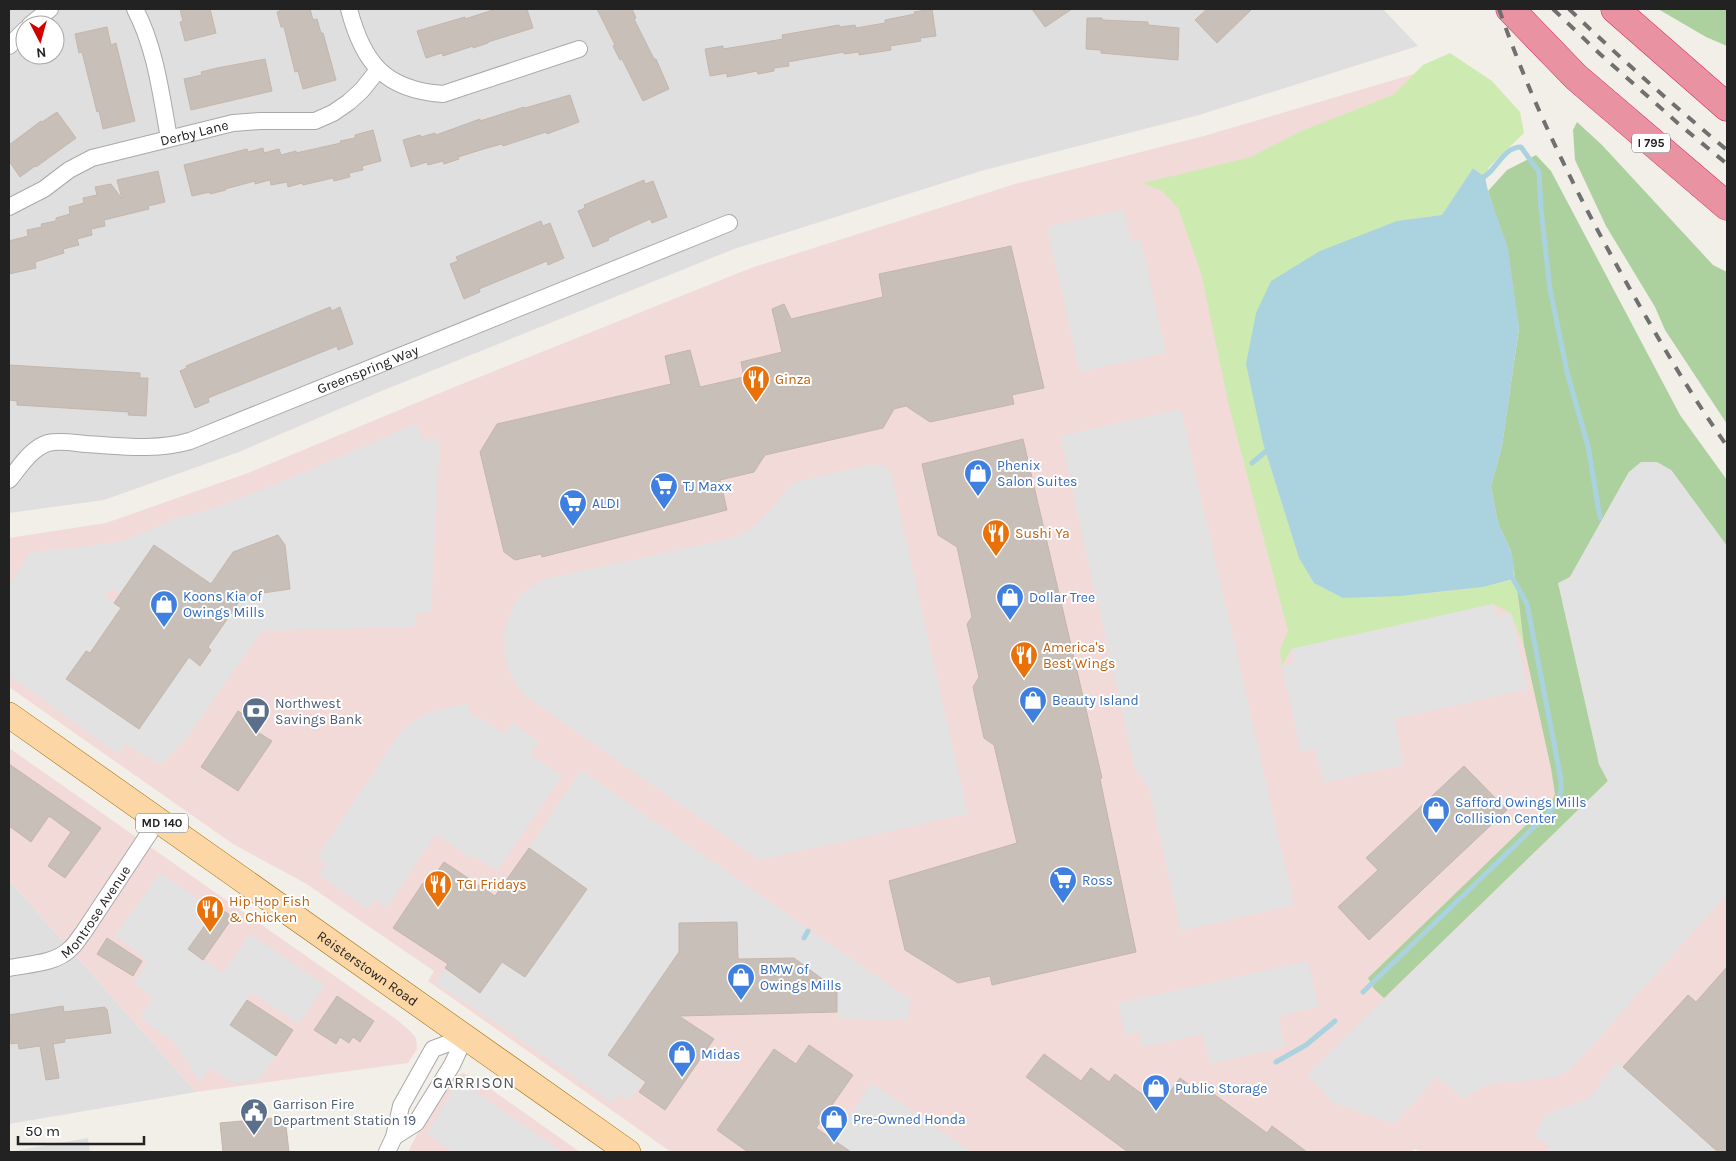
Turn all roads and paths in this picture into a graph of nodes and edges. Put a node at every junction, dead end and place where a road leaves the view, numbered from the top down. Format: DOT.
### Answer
graph roads {
  1 [pos="135,9"];
  2 [pos="349,9"];
  3 [pos="1510,9"];
  4 [pos="1615,9"];
  5 [pos="579,49"];
  6 [pos="378,70"];
  7 [pos="1727,107"];
  8 [pos="169,138"];
  9 [pos="1727,206"];
  10 [pos="9,207"];
  11 [pos="729,223"];
  12 [pos="9,480"];
  13 [pos="9,715"];
  14 [pos="158,820"];
  15 [pos="9,968"];
  16 [pos="465,1036"];
  17 [pos="394,1137"];
  18 [pos="387,1152"];
  19 [pos="628,1152"];
  1 -- 8 [label="street"];
  2 -- 6 [label="street"];
  3 -- 9 [label="highway, I 795"];
  4 -- 7 [label="highway"];
  5 -- 6 [label="street"];
  6 -- 8 [label="street, Derby Lane"];
  8 -- 10 [label="street, Derby Lane"];
  11 -- 12 [label="street, Greenspring Way"];
  13 -- 14 [label="main road, Reisterstown Road / MD 140"];
  14 -- 15 [label="street, Montrose Avenue"];
  14 -- 16 [label="main road, Reisterstown Road / MD 140"];
  16 -- 17 [label="street"];
  16 -- 17 [label="street"];
  16 -- 19 [label="main road, Reisterstown Road / MD 140"];
  17 -- 18 [label="street"];
}
